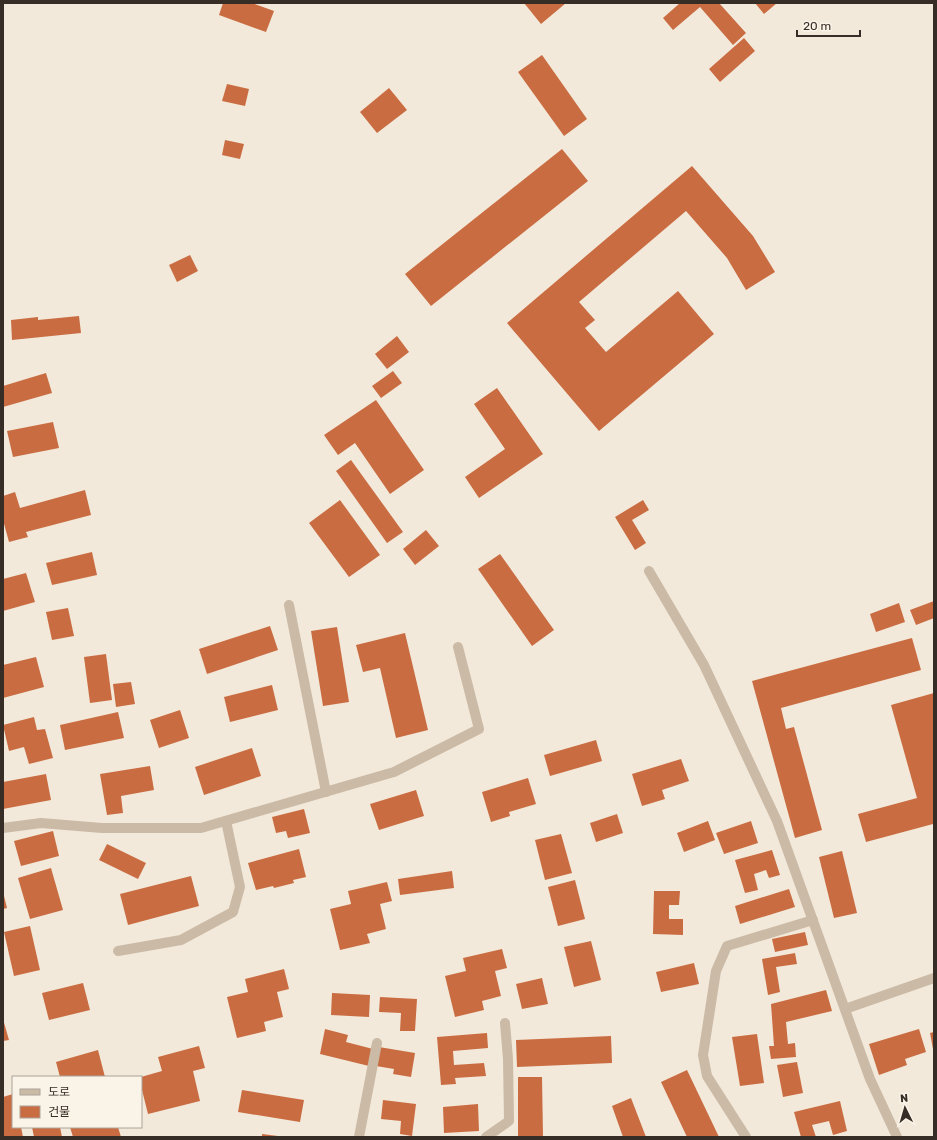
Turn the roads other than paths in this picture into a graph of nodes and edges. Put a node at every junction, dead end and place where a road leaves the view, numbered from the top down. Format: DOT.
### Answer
graph roads {
  1 [pos="648,571"];
  2 [pos="290,605"];
  3 [pos="458,647"];
  4 [pos="326,792"];
  5 [pos="226,821"];
  6 [pos="3,828"];
  7 [pos="813,920"];
  8 [pos="118,951"];
  9 [pos="934,978"];
  10 [pos="845,1009"];
  11 [pos="505,1023"];
  12 [pos="377,1043"];
  13 [pos="358,1137"];
  14 [pos="486,1137"];
  15 [pos="746,1137"];
  16 [pos="897,1137"];
  1 -- 7 [label="street"];
  2 -- 4 [label="street"];
  3 -- 4 [label="street"];
  4 -- 5 [label="street"];
  5 -- 6 [label="street"];
  5 -- 8 [label="street"];
  7 -- 10 [label="street"];
  7 -- 15 [label="street"];
  9 -- 10 [label="street"];
  10 -- 16 [label="street"];
  11 -- 14 [label="street"];
  12 -- 13 [label="street"];
}
